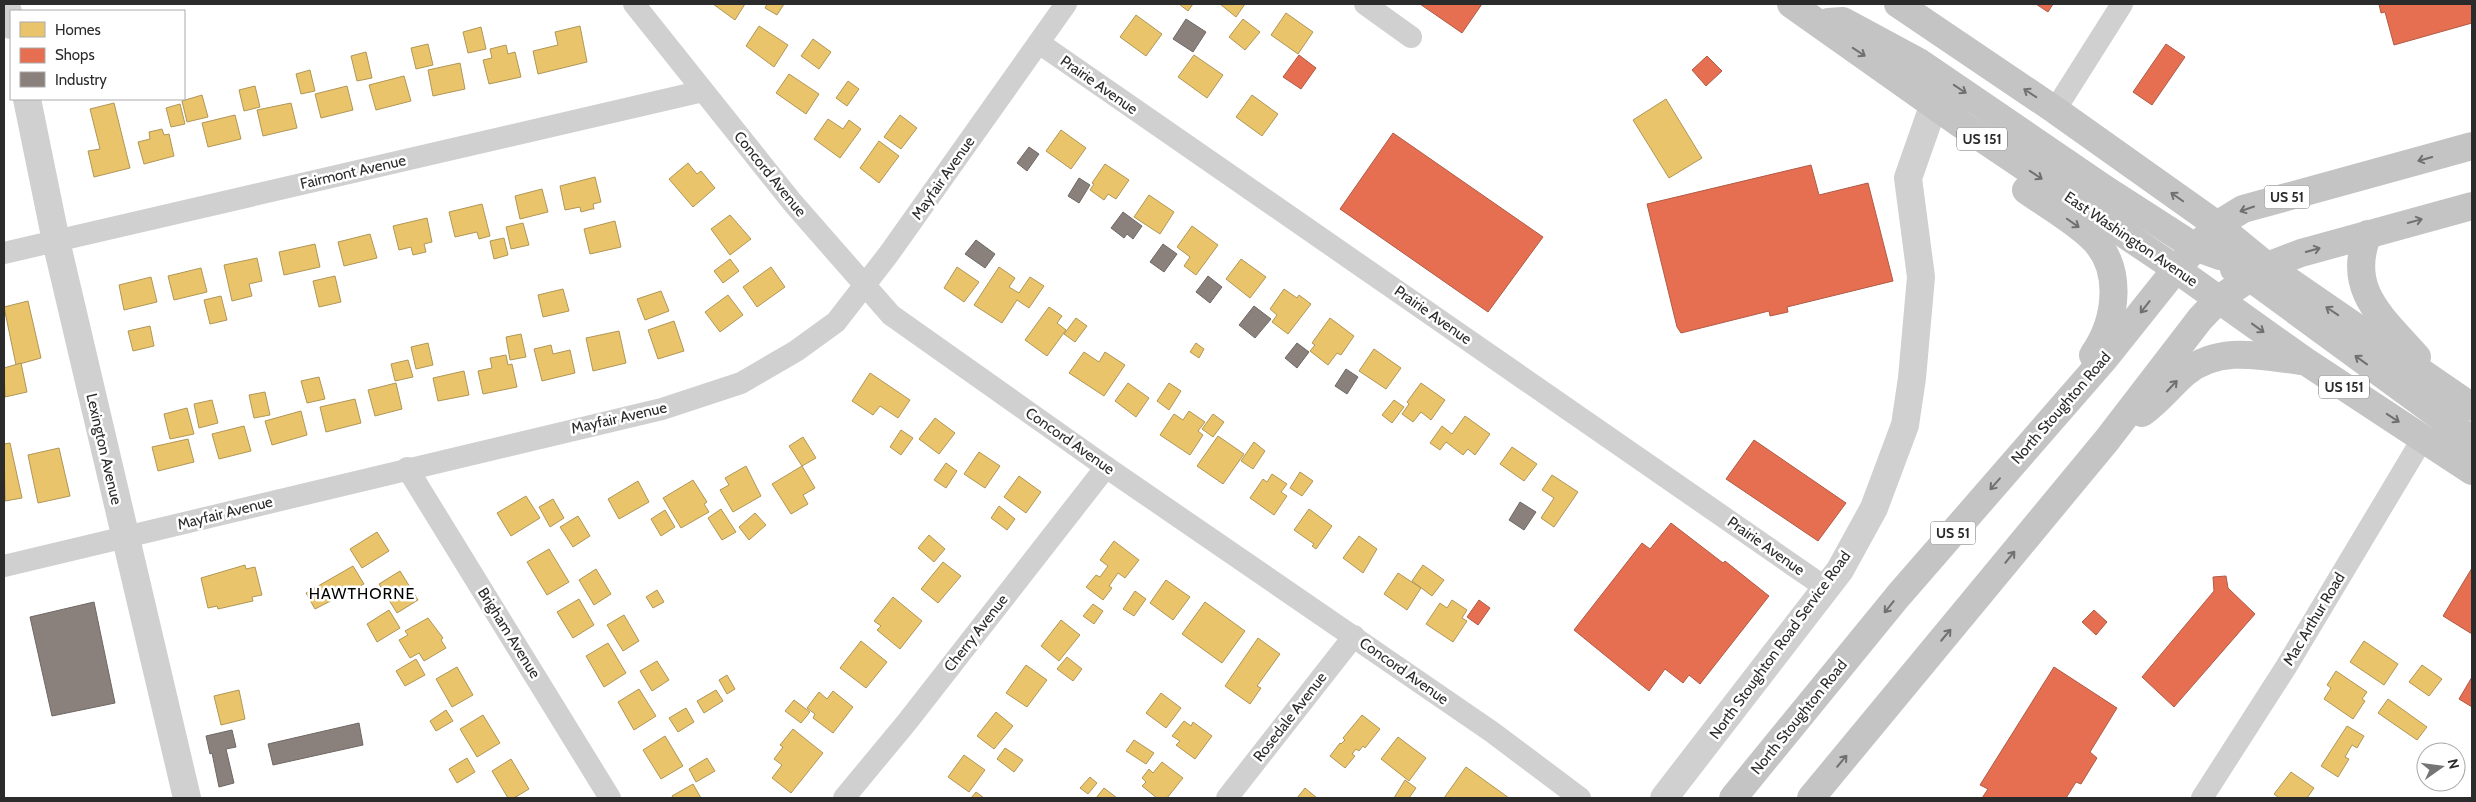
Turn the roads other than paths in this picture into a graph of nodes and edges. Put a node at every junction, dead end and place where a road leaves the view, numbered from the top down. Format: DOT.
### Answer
graph roads {
  1 [pos="6,4"];
  2 [pos="634,4"];
  3 [pos="1066,4"];
  4 [pos="1365,4"];
  5 [pos="1791,4"];
  6 [pos="1898,4"];
  7 [pos="2122,4"];
  8 [pos="10,21"];
  9 [pos="1816,23"];
  10 [pos="1411,37"];
  11 [pos="1039,43"];
  12 [pos="703,91"];
  13 [pos="27,100"];
  14 [pos="1934,104"];
  15 [pos="2055,110"];
  16 [pos="1962,125"];
  17 [pos="2472,146"];
  18 [pos="2472,206"];
  19 [pos="2217,226"];
  20 [pos="2368,234"];
  21 [pos="56,241"];
  22 [pos="2195,247"];
  23 [pos="4,253"];
  24 [pos="2176,269"];
  25 [pos="2258,272"];
  26 [pos="864,286"];
  27 [pos="2219,299"];
  28 [pos="2305,361"];
  29 [pos="2445,388"];
  30 [pos="2472,407"];
  31 [pos="2423,438"];
  32 [pos="2107,440"];
  33 [pos="2472,440"];
  34 [pos="2031,443"];
  35 [pos="1106,467"];
  36 [pos="407,468"];
  37 [pos="2472,471"];
  38 [pos="125,538"];
  39 [pos="4,566"];
  40 [pos="1826,588"];
  41 [pos="1354,636"];
  42 [pos="187,798"];
  43 [pos="610,798"];
  44 [pos="844,798"];
  45 [pos="1227,798"];
  46 [pos="1580,798"];
  47 [pos="1664,798"];
  48 [pos="1733,798"];
  49 [pos="1811,798"];
  50 [pos="2202,798"];
  1 -- 8 [label="street"];
  2 -- 12 [label="street, Concord Avenue"];
  3 -- 11 [label="street, Mayfair Avenue"];
  4 -- 10 [label="street"];
  5 -- 9 [label="main road, East Washington Avenue / US 151"];
  15 -- 6 [label="main road, one-way"];
  7 -- 15 [label="street"];
  9 -- 14 [label="main road, East Washington Avenue / US 151, one-way"];
  9 -- 22 [label="main road, one-way"];
  11 -- 26 [label="street, Mayfair Avenue"];
  11 -- 40 [label="street, Prairie Avenue"];
  12 -- 21 [label="street, Fairmont Avenue"];
  12 -- 26 [label="street, Concord Avenue"];
  13 -- 21 [label="street, Lexington Avenue"];
  14 -- 16 [label="main road, East Washington Avenue / US 151"];
  14 -- 40 [label="street, North Stoughton Road Service Road"];
  19 -- 15 [label="main road, one-way"];
  16 -- 24 [label="main road, East Washington Avenue / US 151, one-way"];
  16 -- 34 [label="main road, one-way"];
  17 -- 19 [label="main road, North Stoughton Road / US 51, one-way"];
  20 -- 18 [label="main road, one-way"];
  19 -- 22 [label="main road, North Stoughton Road / US 51"];
  19 -- 25 [label="main road"];
  25 -- 20 [label="main road, one-way"];
  20 -- 29 [label="main road"];
  21 -- 23 [label="street, Fairmont Avenue"];
  21 -- 38 [label="street, Lexington Avenue"];
  22 -- 24 [label="main road, North Stoughton Road / US 51"];
  22 -- 25 [label="main road"];
  24 -- 25 [label="main road"];
  24 -- 27 [label="main road, East Washington Avenue / US 151"];
  24 -- 34 [label="main road, North Stoughton Road / US 51, one-way"];
  25 -- 27 [label="main road"];
  29 -- 25 [label="main road, one-way"];
  33 -- 25 [label="main road, one-way"];
  26 -- 35 [label="street, Concord Avenue"];
  26 -- 36 [label="street, Mayfair Avenue"];
  27 -- 28 [label="main road, East Washington Avenue / US 151, one-way"];
  27 -- 32 [label="main road"];
  28 -- 31 [label="main road, East Washington Avenue / US 151, one-way"];
  32 -- 28 [label="main road, one-way"];
  29 -- 30 [label="main road"];
  31 -- 37 [label="main road, East Washington Avenue / US 151"];
  31 -- 50 [label="street, Mac Arthur Road"];
  49 -- 32 [label="main road, one-way"];
  34 -- 48 [label="main road, North Stoughton Road / US 51, one-way"];
  35 -- 41 [label="street, Concord Avenue"];
  35 -- 44 [label="street, Cherry Avenue"];
  36 -- 38 [label="street, Mayfair Avenue"];
  36 -- 43 [label="street, Brigham Avenue"];
  38 -- 39 [label="street, Mayfair Avenue"];
  38 -- 42 [label="street, Lexington Avenue"];
  40 -- 47 [label="street, North Stoughton Road Service Road"];
  41 -- 45 [label="street, Rosedale Avenue"];
  41 -- 46 [label="street, Concord Avenue"];
}
